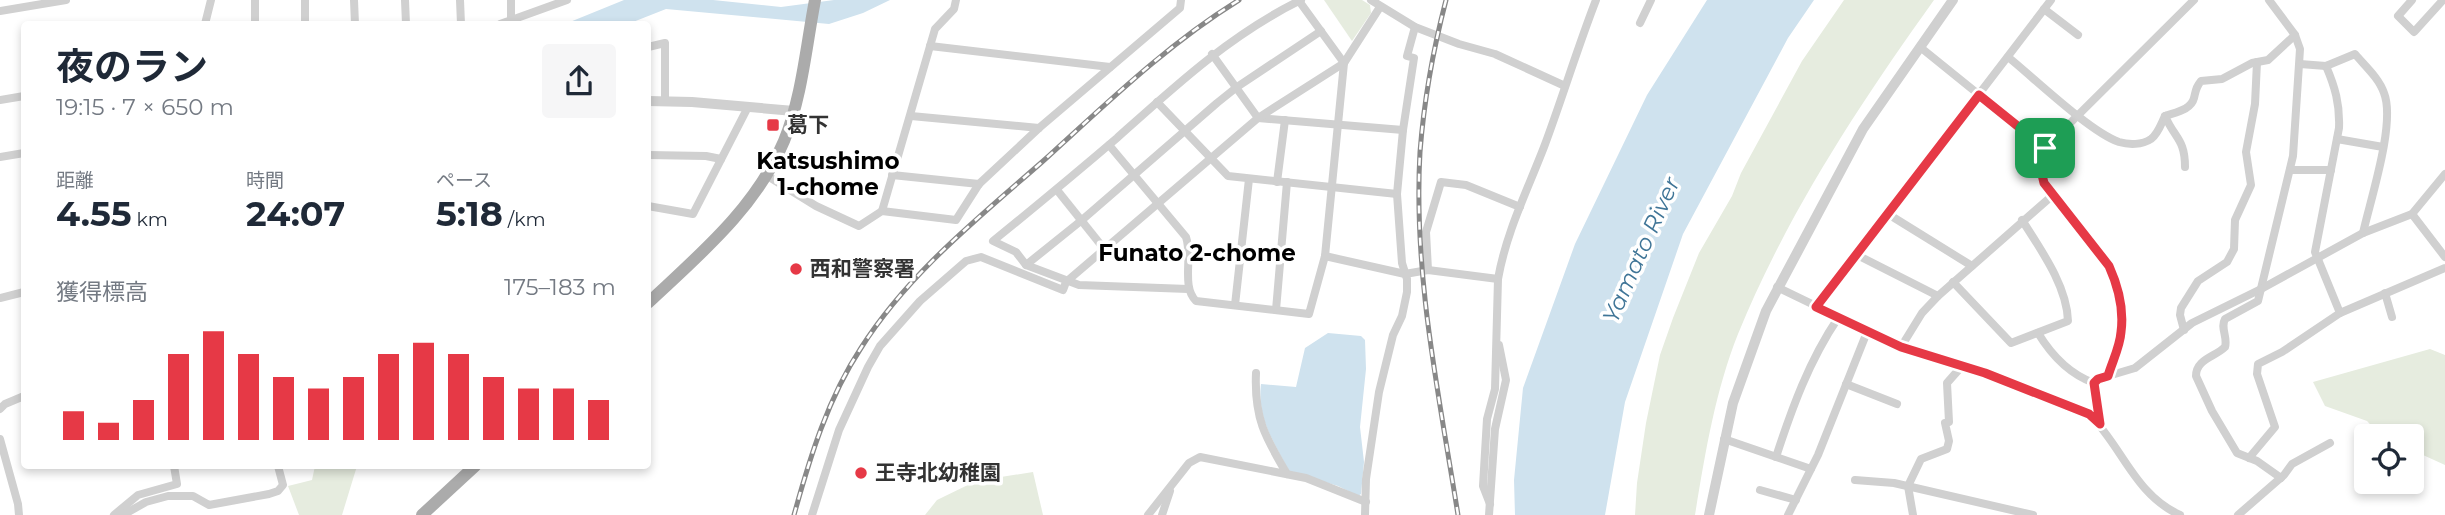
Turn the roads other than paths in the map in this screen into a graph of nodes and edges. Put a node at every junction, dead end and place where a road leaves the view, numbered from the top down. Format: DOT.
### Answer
graph roads {
  1 [pos="66,0"];
  2 [pos="211,0"];
  3 [pos="254,0"];
  4 [pos="305,0"];
  5 [pos="354,0"];
  6 [pos="405,0"];
  7 [pos="460,0"];
  8 [pos="510,0"];
  9 [pos="566,0"];
  10 [pos="815,0"];
  11 [pos="956,0"];
  12 [pos="1181,0"];
  13 [pos="1300,0"];
  14 [pos="1371,0"];
  15 [pos="1596,0"];
  16 [pos="1651,0"];
  17 [pos="1953,0"];
  18 [pos="2051,0"];
  19 [pos="2194,0"];
  20 [pos="2269,0"];
  21 [pos="2412,0"];
  22 [pos="2443,0"];
  23 [pos="1380,7"];
  24 [pos="2043,9"];
  25 [pos="0,11"];
  26 [pos="511,20"];
  27 [pos="206,21"];
  28 [pos="255,21"];
  29 [pos="305,21"];
  30 [pos="355,21"];
  31 [pos="406,21"];
  32 [pos="461,21"];
  33 [pos="1640,23"];
  34 [pos="1415,27"];
  35 [pos="1321,32"];
  36 [pos="2078,35"];
  37 [pos="2295,35"];
  38 [pos="651,46"];
  39 [pos="930,46"];
  40 [pos="1920,47"];
  41 [pos="1212,54"];
  42 [pos="2008,57"];
  43 [pos="2257,62"];
  44 [pos="1344,63"];
  45 [pos="2300,64"];
  46 [pos="2326,66"];
  47 [pos="1110,67"];
  48 [pos="1565,86"];
  49 [pos="1237,87"];
  50 [pos="1979,95"];
  51 [pos="21,96"];
  52 [pos="0,100"];
  53 [pos="651,101"];
  54 [pos="665,101"];
  55 [pos="1157,102"];
  56 [pos="748,107"];
  57 [pos="794,111"];
  58 [pos="2078,115"];
  59 [pos="911,116"];
  60 [pos="2165,116"];
  61 [pos="1258,118"];
  62 [pos="1285,120"];
  63 [pos="1338,125"];
  64 [pos="1039,128"];
  65 [pos="1403,130"];
  66 [pos="1184,131"];
  67 [pos="2337,139"];
  68 [pos="1109,145"];
  69 [pos="2384,147"];
  70 [pos="2045,148"];
  71 [pos="21,154"];
  72 [pos="651,155"];
  73 [pos="0,157"];
  74 [pos="721,159"];
  75 [pos="1210,159"];
  76 [pos="2185,167"];
  77 [pos="2290,170"];
  78 [pos="2331,170"];
  79 [pos="2445,174"];
  80 [pos="766,175"];
  81 [pos="892,175"];
  82 [pos="1134,176"];
  83 [pos="1249,179"];
  84 [pos="1282,182"];
  85 [pos="979,184"];
  86 [pos="1332,187"];
  87 [pos="1057,190"];
  88 [pos="1397,194"];
  89 [pos="2053,195"];
  90 [pos="1157,205"];
  91 [pos="651,207"];
  92 [pos="1520,207"];
  93 [pos="882,211"];
  94 [pos="1888,214"];
  95 [pos="2412,214"];
  96 [pos="1082,220"];
  97 [pos="2022,220"];
  98 [pos="2363,233"];
  99 [pos="1105,250"];
  100 [pos="1857,255"];
  101 [pos="1325,256"];
  102 [pos="2445,257"];
  103 [pos="2317,258"];
  104 [pos="1026,265"];
  105 [pos="1972,266"];
  106 [pos="2445,268"];
  107 [pos="1428,270"];
  108 [pos="1405,274"];
  109 [pos="1498,279"];
  110 [pos="1066,282"];
  111 [pos="1953,282"];
  112 [pos="1777,287"];
  113 [pos="1188,289"];
  114 [pos="2261,289"];
  115 [pos="21,293"];
  116 [pos="2385,293"];
  117 [pos="1938,296"];
  118 [pos="0,298"];
  119 [pos="651,300"];
  120 [pos="1235,305"];
  121 [pos="1816,307"];
  122 [pos="1276,310"];
  123 [pos="2340,313"];
  124 [pos="2392,317"];
  125 [pos="1838,318"];
  126 [pos="2184,330"];
  127 [pos="1867,332"];
  128 [pos="2038,333"];
  129 [pos="1901,347"];
  130 [pos="1962,366"];
  131 [pos="1256,373"];
  132 [pos="2108,376"];
  133 [pos="2094,383"];
  134 [pos="1846,384"];
  135 [pos="21,397"];
  136 [pos="1897,404"];
  137 [pos="0,409"];
  138 [pos="2100,424"];
  139 [pos="0,439"];
  140 [pos="1724,439"];
  141 [pos="2330,443"];
  142 [pos="1776,457"];
  143 [pos="2249,458"];
  144 [pos="174,469"];
  145 [pos="279,469"];
  146 [pos="472,469"];
  147 [pos="1811,469"];
  148 [pos="1287,474"];
  149 [pos="2281,478"];
  150 [pos="1855,480"];
  151 [pos="1173,481"];
  152 [pos="1908,486"];
  153 [pos="1760,490"];
  154 [pos="1796,500"];
  155 [pos="1366,502"];
  156 [pos="19,515"];
  157 [pos="114,515"];
  158 [pos="123,515"];
  159 [pos="422,515"];
  160 [pos="812,515"];
  161 [pos="1148,515"];
  162 [pos="1162,515"];
  163 [pos="1364,515"];
  164 [pos="1489,515"];
  165 [pos="1709,515"];
  166 [pos="1788,515"];
  167 [pos="1913,515"];
  168 [pos="2033,515"];
  169 [pos="2180,515"];
  170 [pos="2238,515"];
  1 -- 25 [label="street"];
  2 -- 27 [label="street"];
  3 -- 28 [label="street"];
  4 -- 29 [label="street"];
  5 -- 30 [label="street"];
  6 -- 31 [label="street"];
  7 -- 32 [label="street"];
  8 -- 26 [label="street"];
  9 -- 26 [label="street"];
  10 -- 57 [label="main road"];
  11 -- 39 [label="street"];
  12 -- 47 [label="street"];
  13 -- 35 [label="street"];
  13 -- 41 [label="street"];
  14 -- 23 [label="street"];
  15 -- 48 [label="street"];
  16 -- 33 [label="street"];
  17 -- 40 [label="street"];
  18 -- 24 [label="street"];
  19 -- 58 [label="street"];
  20 -- 37 [label="street"];
  21 -- 22 [label="street"];
  23 -- 34 [label="street"];
  23 -- 44 [label="street"];
  24 -- 36 [label="street"];
  24 -- 42 [label="street"];
  34 -- 48 [label="street"];
  34 -- 65 [label="street"];
  35 -- 44 [label="street"];
  35 -- 49 [label="street"];
  37 -- 43 [label="street"];
  37 -- 45 [label="street"];
  38 -- 54 [label="street"];
  39 -- 47 [label="street"];
  39 -- 59 [label="street"];
  40 -- 50 [label="street"];
  40 -- 112 [label="street"];
  41 -- 49 [label="street"];
  41 -- 55 [label="street"];
  42 -- 50 [label="street"];
  42 -- 58 [label="street"];
  43 -- 60 [label="street"];
  43 -- 126 [label="street"];
  44 -- 61 [label="street"];
  44 -- 63 [label="street"];
  45 -- 46 [label="street"];
  45 -- 77 [label="street"];
  46 -- 67 [label="street"];
  46 -- 69 [label="street"];
  47 -- 64 [label="street"];
  48 -- 92 [label="street"];
  49 -- 61 [label="street"];
  49 -- 66 [label="street"];
  50 -- 70 [label="street"];
  50 -- 94 [label="street"];
  51 -- 52 [label="street"];
  53 -- 54 [label="street"];
  54 -- 56 [label="street"];
  55 -- 66 [label="street"];
  55 -- 68 [label="street"];
  56 -- 57 [label="street"];
  56 -- 74 [label="street"];
  57 -- 80 [label="main road"];
  58 -- 60 [label="street"];
  58 -- 70 [label="street"];
  59 -- 64 [label="street"];
  59 -- 81 [label="street"];
  60 -- 76 [label="street"];
  61 -- 62 [label="street"];
  61 -- 75 [label="street"];
  62 -- 63 [label="street"];
  62 -- 84 [label="street"];
  63 -- 65 [label="street"];
  63 -- 86 [label="street"];
  64 -- 85 [label="street"];
  65 -- 88 [label="street"];
  66 -- 75 [label="street"];
  66 -- 82 [label="street"];
  67 -- 69 [label="street"];
  67 -- 78 [label="street"];
  68 -- 82 [label="street"];
  68 -- 87 [label="street"];
  69 -- 98 [label="street"];
  70 -- 89 [label="street"];
  71 -- 73 [label="street"];
  72 -- 74 [label="street"];
  74 -- 91 [label="street"];
  75 -- 83 [label="street"];
  75 -- 90 [label="street"];
  77 -- 78 [label="street"];
  77 -- 114 [label="street"];
  78 -- 103 [label="street"];
  79 -- 95 [label="street"];
  80 -- 93 [label="street"];
  80 -- 119 [label="main road"];
  81 -- 85 [label="street"];
  81 -- 93 [label="street"];
  82 -- 90 [label="street"];
  82 -- 96 [label="street"];
  83 -- 84 [label="street"];
  83 -- 120 [label="street"];
  84 -- 86 [label="street"];
  84 -- 122 [label="street"];
  85 -- 93 [label="street"];
  86 -- 88 [label="street"];
  86 -- 101 [label="street"];
  87 -- 96 [label="street"];
  87 -- 104 [label="street"];
  88 -- 108 [label="street"];
  89 -- 97 [label="street"];
  89 -- 132 [label="street"];
  90 -- 99 [label="street"];
  90 -- 113 [label="street"];
  92 -- 107 [label="street"];
  92 -- 109 [label="street"];
  94 -- 100 [label="street"];
  94 -- 105 [label="street"];
  95 -- 98 [label="street"];
  95 -- 102 [label="street"];
  96 -- 99 [label="street"];
  96 -- 104 [label="street"];
  97 -- 105 [label="street"];
  97 -- 128 [label="street"];
  98 -- 103 [label="street"];
  99 -- 110 [label="street"];
  100 -- 117 [label="street"];
  100 -- 121 [label="street"];
  101 -- 108 [label="street"];
  101 -- 122 [label="street"];
  103 -- 114 [label="street"];
  103 -- 123 [label="street"];
  104 -- 110 [label="street"];
  105 -- 111 [label="street"];
  106 -- 116 [label="street"];
  107 -- 108 [label="street"];
  107 -- 109 [label="street"];
  108 -- 155 [label="street"];
  109 -- 164 [label="street"];
  110 -- 113 [label="street"];
  110 -- 160 [label="street"];
  111 -- 117 [label="street"];
  111 -- 128 [label="street"];
  112 -- 121 [label="street"];
  112 -- 140 [label="street"];
  113 -- 120 [label="street"];
  114 -- 126 [label="street"];
  114 -- 143 [label="street"];
  115 -- 118 [label="street"];
  116 -- 123 [label="street"];
  116 -- 124 [label="street"];
  117 -- 129 [label="street"];
  120 -- 122 [label="street"];
  121 -- 125 [label="street"];
  123 -- 143 [label="street"];
  125 -- 127 [label="street"];
  125 -- 142 [label="street"];
  126 -- 132 [label="street"];
  127 -- 129 [label="street"];
  127 -- 134 [label="street"];
  128 -- 133 [label="street"];
  129 -- 130 [label="street"];
  130 -- 138 [label="street"];
  130 -- 152 [label="street"];
  131 -- 148 [label="street"];
  132 -- 133 [label="street"];
  133 -- 138 [label="street"];
  134 -- 136 [label="street"];
  134 -- 147 [label="street"];
  135 -- 137 [label="street"];
  138 -- 169 [label="street"];
  139 -- 156 [label="street"];
  140 -- 142 [label="street"];
  140 -- 165 [label="street"];
  141 -- 149 [label="street"];
  142 -- 147 [label="street"];
  143 -- 149 [label="street"];
  144 -- 157 [label="street"];
  145 -- 158 [label="street"];
  146 -- 159 [label="main road"];
  147 -- 154 [label="street"];
  148 -- 151 [label="street"];
  148 -- 155 [label="street"];
  149 -- 170 [label="street"];
  150 -- 152 [label="street"];
  151 -- 161 [label="street"];
  151 -- 162 [label="street"];
  152 -- 167 [label="street"];
  152 -- 168 [label="street"];
  153 -- 154 [label="street"];
  154 -- 166 [label="street"];
  155 -- 163 [label="street"];
}
